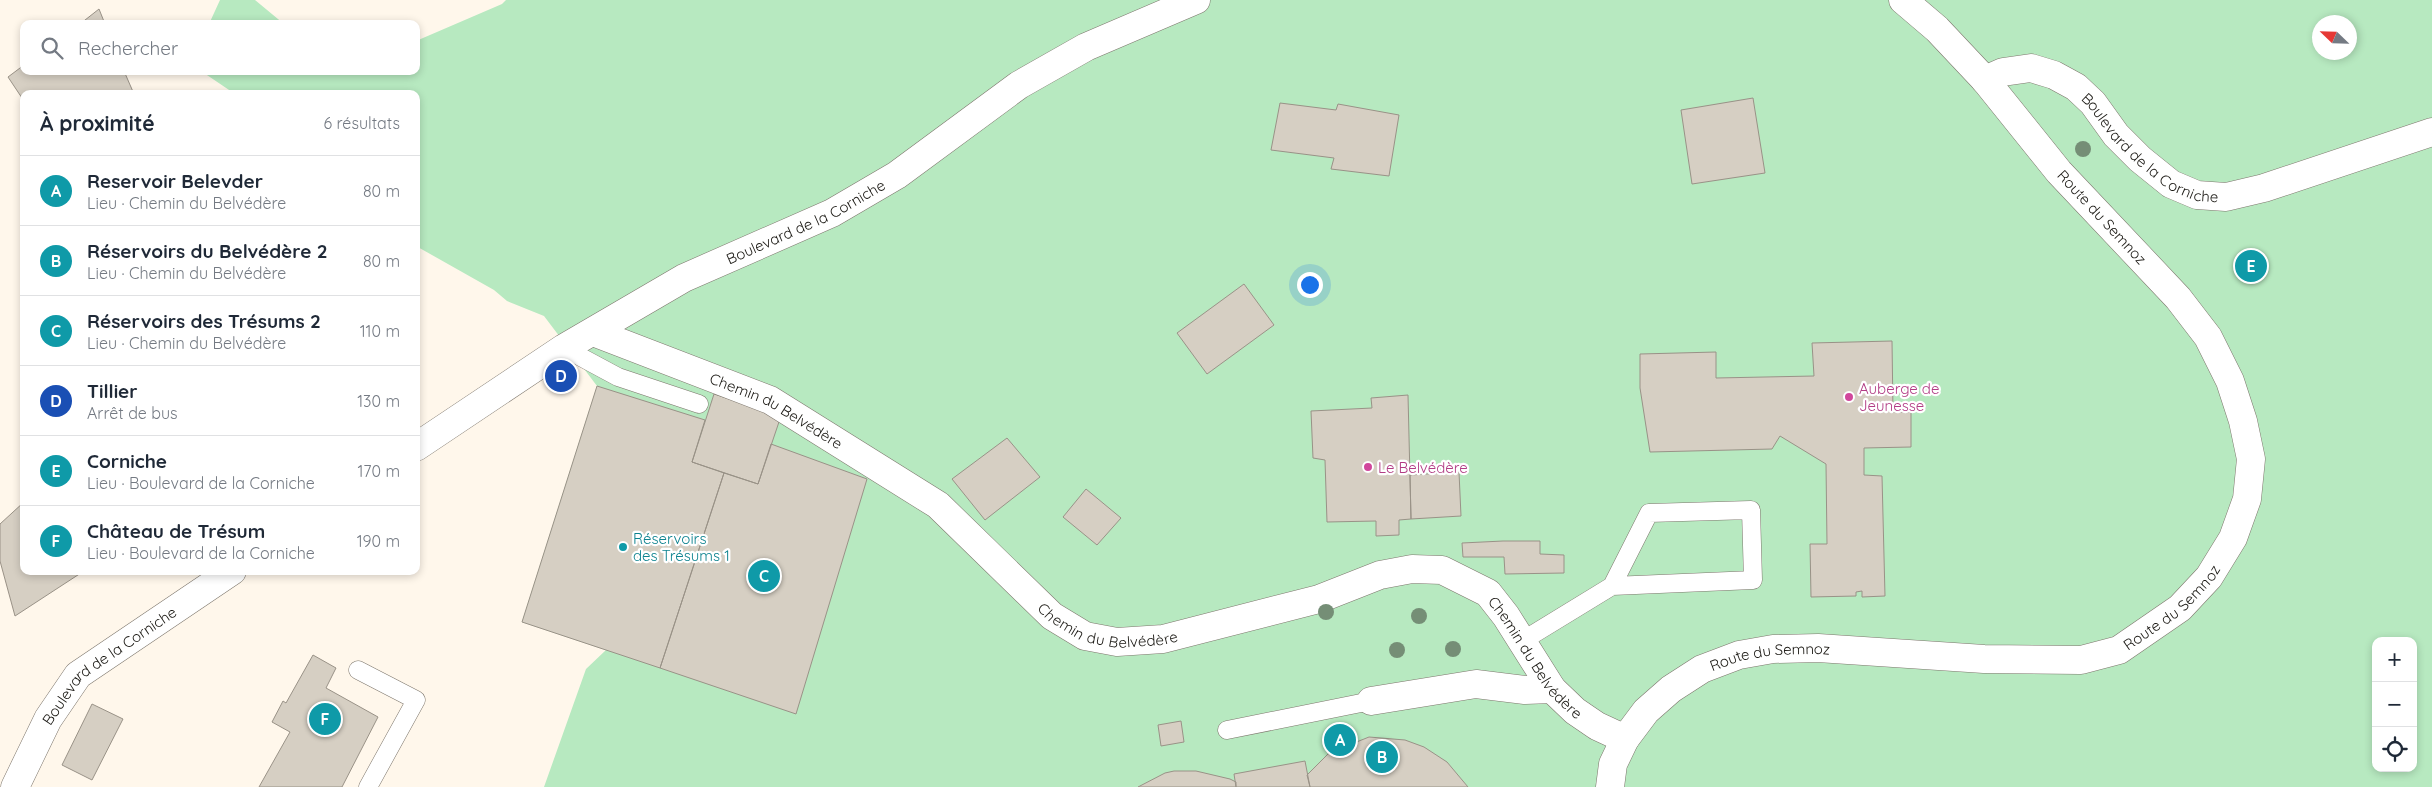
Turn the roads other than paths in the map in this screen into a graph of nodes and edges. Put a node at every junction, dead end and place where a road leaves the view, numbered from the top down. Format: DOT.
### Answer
graph roads {
  1 [pos="1196,0"];
  2 [pos="1903,0"];
  3 [pos="1984,80"];
  4 [pos="2432,132"];
  5 [pos="593,332"];
  6 [pos="564,348"];
  7 [pos="699,404"];
  8 [pos="420,444"];
  9 [pos="226,575"];
  10 [pos="1612,586"];
  11 [pos="1522,641"];
  12 [pos="358,670"];
  13 [pos="1552,689"];
  14 [pos="1371,701"];
  15 [pos="1227,730"];
  16 [pos="1625,738"];
  17 [pos="15,787"];
  18 [pos="368,787"];
  19 [pos="1610,787"];
  1 -- 5 [label="main road, Boulevard de la Corniche"];
  2 -- 3 [label="main road"];
  3 -- 4 [label="main road, Boulevard de la Corniche"];
  3 -- 16 [label="main road, Route du Semnoz"];
  5 -- 6 [label="main road, Boulevard de la Corniche"];
  5 -- 11 [label="main road, Chemin du Belvédère"];
  6 -- 7 [label="lane"];
  6 -- 8 [label="main road, Boulevard de la Corniche"];
  9 -- 17 [label="main road, Boulevard de la Corniche"];
  10 -- 10 [label="lane"];
  10 -- 11 [label="lane"];
  11 -- 13 [label="main road, Chemin du Belvédère"];
  12 -- 18 [label="lane"];
  13 -- 14 [label="main road"];
  13 -- 16 [label="main road, Chemin du Belvédère"];
  14 -- 15 [label="lane"];
  16 -- 19 [label="main road, Route du Semnoz"];
}
